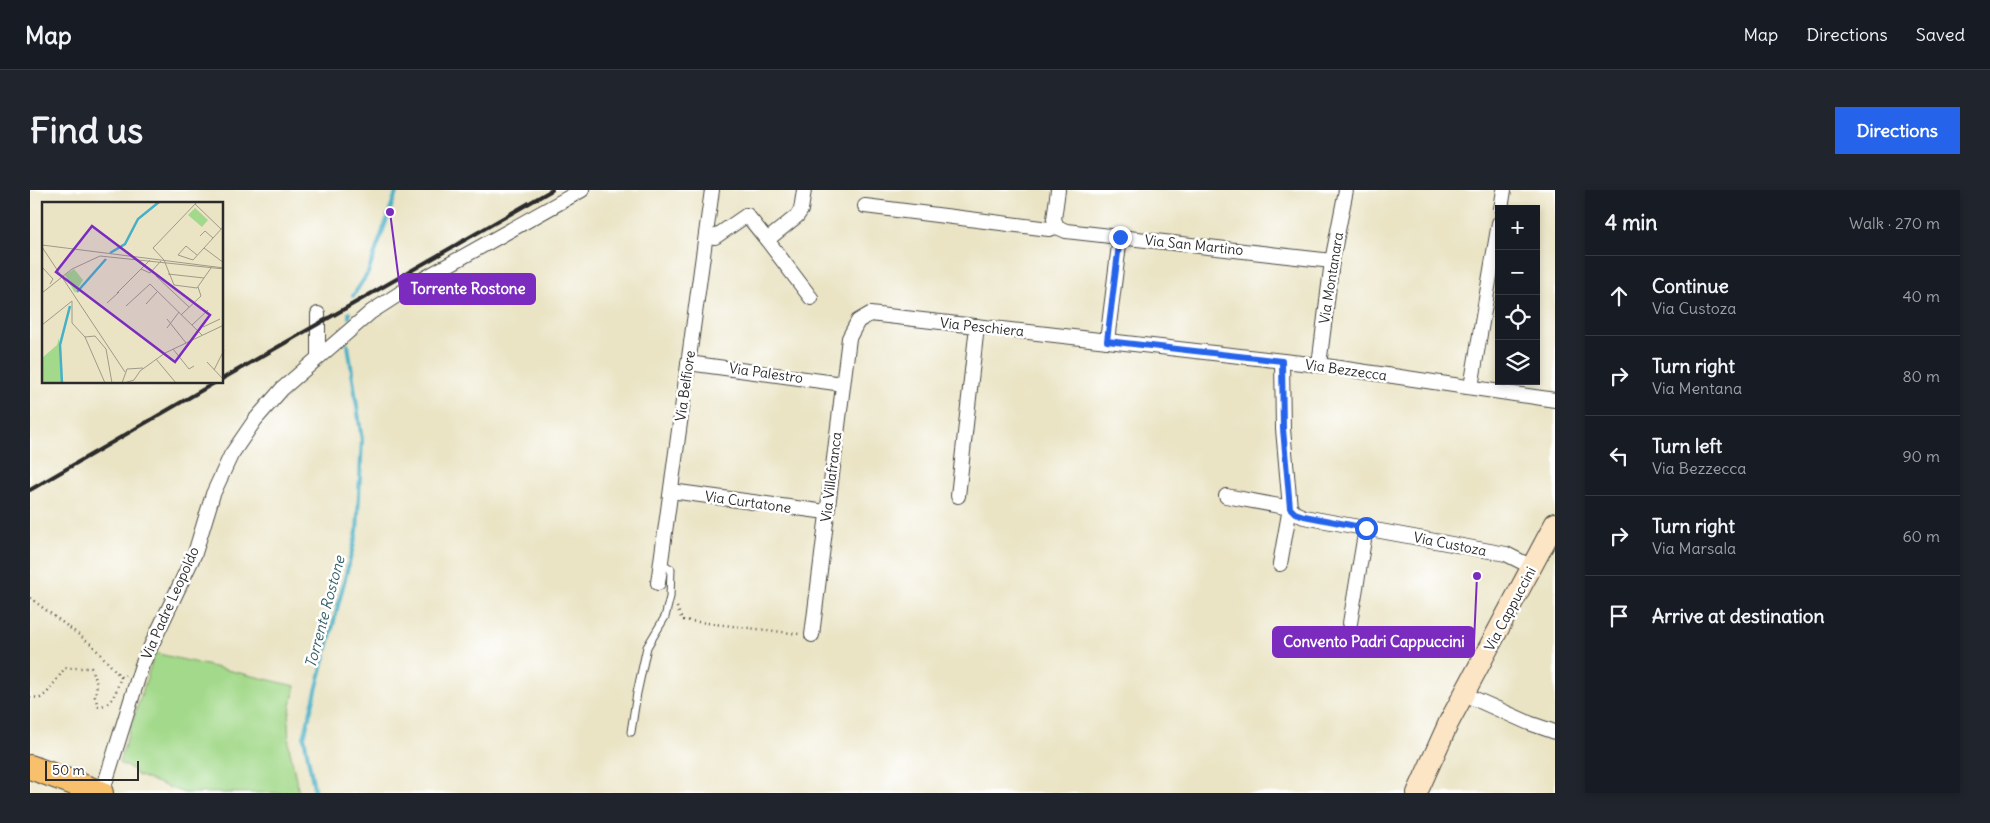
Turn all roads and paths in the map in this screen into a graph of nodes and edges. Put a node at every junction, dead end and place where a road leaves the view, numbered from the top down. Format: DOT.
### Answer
graph roads {
  1 [pos="582,190"];
  2 [pos="712,190"];
  3 [pos="804,190"];
  4 [pos="1058,190"];
  5 [pos="1346,190"];
  6 [pos="1504,190"];
  7 [pos="1502,205"];
  8 [pos="865,206"];
  9 [pos="1057,227"];
  10 [pos="706,236"];
  11 [pos="1120,237"];
  12 [pos="767,240"];
  13 [pos="1495,246"];
  14 [pos="1332,260"];
  15 [pos="811,298"];
  16 [pos="318,314"];
  17 [pos="858,321"];
  18 [pos="977,326"];
  19 [pos="1107,341"];
  20 [pos="318,357"];
  21 [pos="1282,361"];
  22 [pos="688,363"];
  23 [pos="1319,365"];
  24 [pos="843,384"];
  25 [pos="1471,387"];
  26 [pos="1555,400"];
  27 [pos="671,491"];
  28 [pos="958,496"];
  29 [pos="1226,496"];
  30 [pos="1290,508"];
  31 [pos="826,512"];
  32 [pos="1555,523"];
  33 [pos="1366,528"];
  34 [pos="661,563"];
  35 [pos="1280,564"];
  36 [pos="1532,567"];
  37 [pos="658,583"];
  38 [pos="670,597"];
  39 [pos="30,598"];
  40 [pos="1350,623"];
  41 [pos="812,635"];
  42 [pos="142,666"];
  43 [pos="120,677"];
  44 [pos="1464,694"];
  45 [pos="30,697"];
  46 [pos="631,732"];
  47 [pos="1555,732"];
  48 [pos="30,766"];
  49 [pos="104,786"];
  50 [pos="1417,793"];
  1 -- 20 [label="street, Via Padre Leopoldo"];
  2 -- 10 [label="street, Via Belfiore"];
  3 -- 12 [label="street"];
  4 -- 9 [label="street"];
  5 -- 14 [label="street, Via Montanara"];
  6 -- 7 [label="street"];
  8 -- 9 [label="street, Via San Martino"];
  9 -- 11 [label="street, Via San Martino"];
  10 -- 12 [label="street"];
  10 -- 22 [label="street, Via Belfiore"];
  11 -- 14 [label="street, Via San Martino"];
  11 -- 19 [label="street"];
  12 -- 15 [label="street"];
  13 -- 25 [label="street"];
  14 -- 23 [label="street, Via Montanara"];
  16 -- 20 [label="street"];
  17 -- 18 [label="street, Via Peschiera"];
  17 -- 24 [label="street, Via Villafranca"];
  18 -- 19 [label="street, Via Peschiera"];
  18 -- 28 [label="street"];
  19 -- 21 [label="street, Via Bezzecca"];
  20 -- 42 [label="street, Via Padre Leopoldo"];
  21 -- 23 [label="street, Via Bezzecca"];
  21 -- 30 [label="street"];
  22 -- 24 [label="street, Via Palestro"];
  22 -- 27 [label="street, Via Belfiore"];
  23 -- 25 [label="street, Via Bezzecca"];
  24 -- 31 [label="street, Via Villafranca"];
  25 -- 26 [label="street, Via Bezzecca"];
  27 -- 31 [label="street, Via Curtatone"];
  27 -- 34 [label="street, Via Belfiore"];
  29 -- 30 [label="street, Via Custoza"];
  30 -- 33 [label="street, Via Custoza"];
  30 -- 35 [label="street"];
  31 -- 41 [label="street, Via Villafranca"];
  32 -- 36 [label="main road, Via Cappuccini"];
  33 -- 36 [label="street, Via Custoza"];
  33 -- 40 [label="street"];
  34 -- 37 [label="street, Via Belfiore"];
  34 -- 38 [label="lane"];
  36 -- 44 [label="main road, Via Cappuccini"];
  38 -- 41 [label="path"];
  38 -- 46 [label="lane"];
  39 -- 43 [label="path"];
  42 -- 43 [label="path"];
  42 -- 49 [label="street, Via Padre Leopoldo"];
  43 -- 45 [label="path"];
  44 -- 47 [label="street"];
  44 -- 50 [label="main road, Via Cappuccini"];
  48 -- 49 [label="highway"];
}
